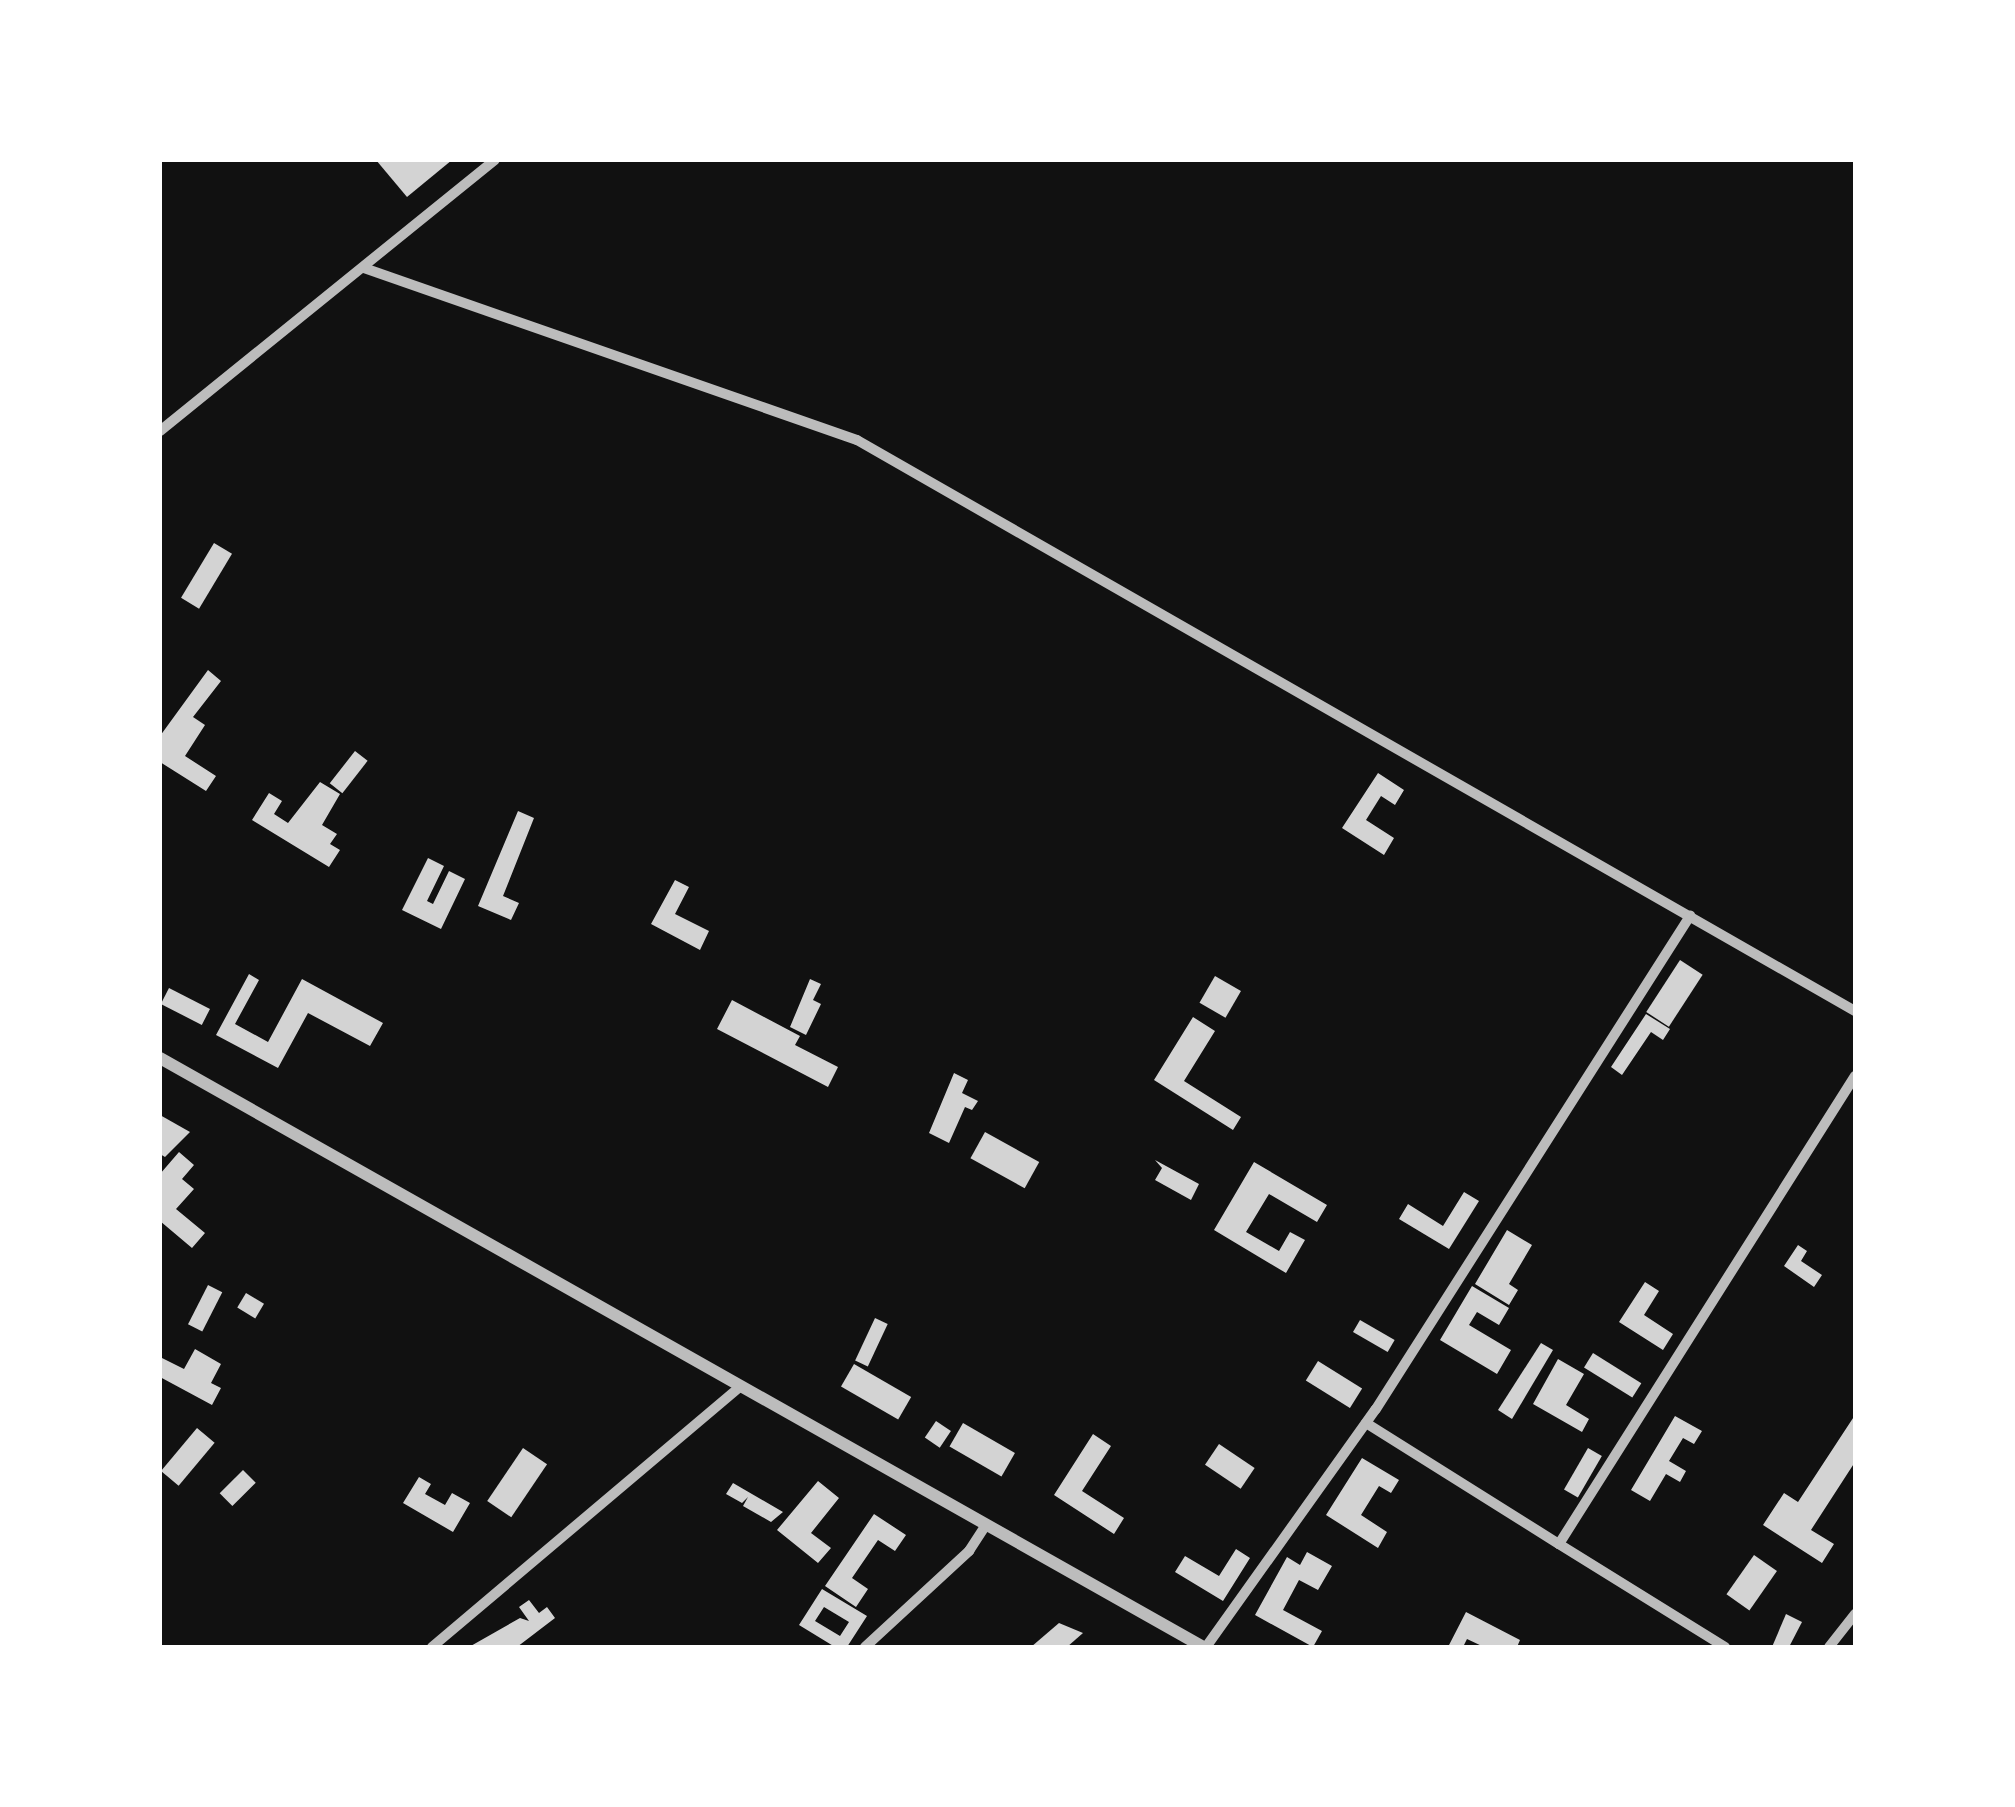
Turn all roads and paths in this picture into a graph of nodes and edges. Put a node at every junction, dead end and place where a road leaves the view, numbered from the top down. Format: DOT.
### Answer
graph roads {
  1 [pos="495,160"];
  2 [pos="364,268"];
  3 [pos="160,431"];
  4 [pos="1690,916"];
  5 [pos="1855,1010"];
  6 [pos="160,1058"];
  7 [pos="1855,1076"];
  8 [pos="741,1386"];
  9 [pos="1366,1422"];
  10 [pos="986,1524"];
  11 [pos="1560,1544"];
  12 [pos="1855,1614"];
  13 [pos="432,1647"];
  14 [pos="865,1647"];
  15 [pos="1204,1647"];
  16 [pos="1724,1647"];
  17 [pos="1830,1647"];
  1 -- 2 [label="street"];
  2 -- 3 [label="street"];
  2 -- 4 [label="street"];
  4 -- 5 [label="street"];
  4 -- 9 [label="street"];
  6 -- 8 [label="street"];
  7 -- 11 [label="street"];
  8 -- 10 [label="street"];
  8 -- 13 [label="street"];
  9 -- 11 [label="street"];
  9 -- 15 [label="street"];
  10 -- 14 [label="street"];
  10 -- 15 [label="street"];
  11 -- 16 [label="street"];
  12 -- 17 [label="street"];
}
